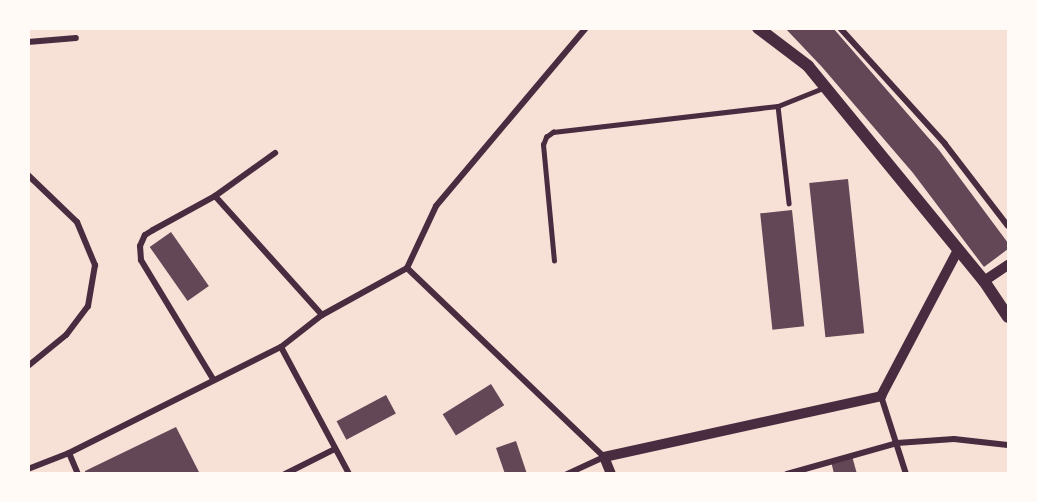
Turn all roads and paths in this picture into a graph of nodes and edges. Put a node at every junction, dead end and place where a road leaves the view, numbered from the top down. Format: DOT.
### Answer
graph roads {
  1 [pos="586,28"];
  2 [pos="758,28"];
  3 [pos="840,28"];
  4 [pos="76,39"];
  5 [pos="28,42"];
  6 [pos="825,87"];
  7 [pos="778,106"];
  8 [pos="275,153"];
  9 [pos="28,175"];
  10 [pos="216,196"];
  11 [pos="789,203"];
  12 [pos="1008,226"];
  13 [pos="958,250"];
  14 [pos="554,261"];
  15 [pos="1008,265"];
  16 [pos="407,267"];
  17 [pos="984,281"];
  18 [pos="322,315"];
  19 [pos="1008,317"];
  20 [pos="281,347"];
  21 [pos="28,366"];
  22 [pos="213,379"];
  23 [pos="881,396"];
  24 [pos="897,442"];
  25 [pos="1008,446"];
  26 [pos="335,449"];
  27 [pos="69,453"];
  28 [pos="604,457"];
  29 [pos="28,469"];
  30 [pos="78,474"];
  31 [pos="285,474"];
  32 [pos="349,474"];
  33 [pos="567,474"];
  34 [pos="611,474"];
  35 [pos="787,474"];
  36 [pos="906,474"];
  1 -- 16 [label="street"];
  2 -- 6 [label="main road"];
  3 -- 12 [label="street"];
  4 -- 5 [label="street"];
  6 -- 7 [label="lane"];
  6 -- 13 [label="main road"];
  7 -- 11 [label="lane"];
  7 -- 14 [label="lane"];
  8 -- 10 [label="street"];
  9 -- 21 [label="street"];
  10 -- 18 [label="street"];
  10 -- 22 [label="street"];
  13 -- 17 [label="main road"];
  13 -- 23 [label="street"];
  15 -- 17 [label="street"];
  16 -- 18 [label="street"];
  16 -- 28 [label="street"];
  17 -- 19 [label="main road"];
  18 -- 20 [label="street"];
  20 -- 22 [label="street"];
  20 -- 26 [label="street"];
  22 -- 27 [label="street"];
  23 -- 24 [label="street"];
  23 -- 28 [label="street"];
  24 -- 25 [label="street"];
  24 -- 35 [label="street"];
  24 -- 36 [label="street"];
  26 -- 31 [label="street"];
  26 -- 32 [label="street"];
  27 -- 29 [label="street"];
  27 -- 30 [label="street"];
  28 -- 33 [label="street"];
  28 -- 34 [label="street"];
}
